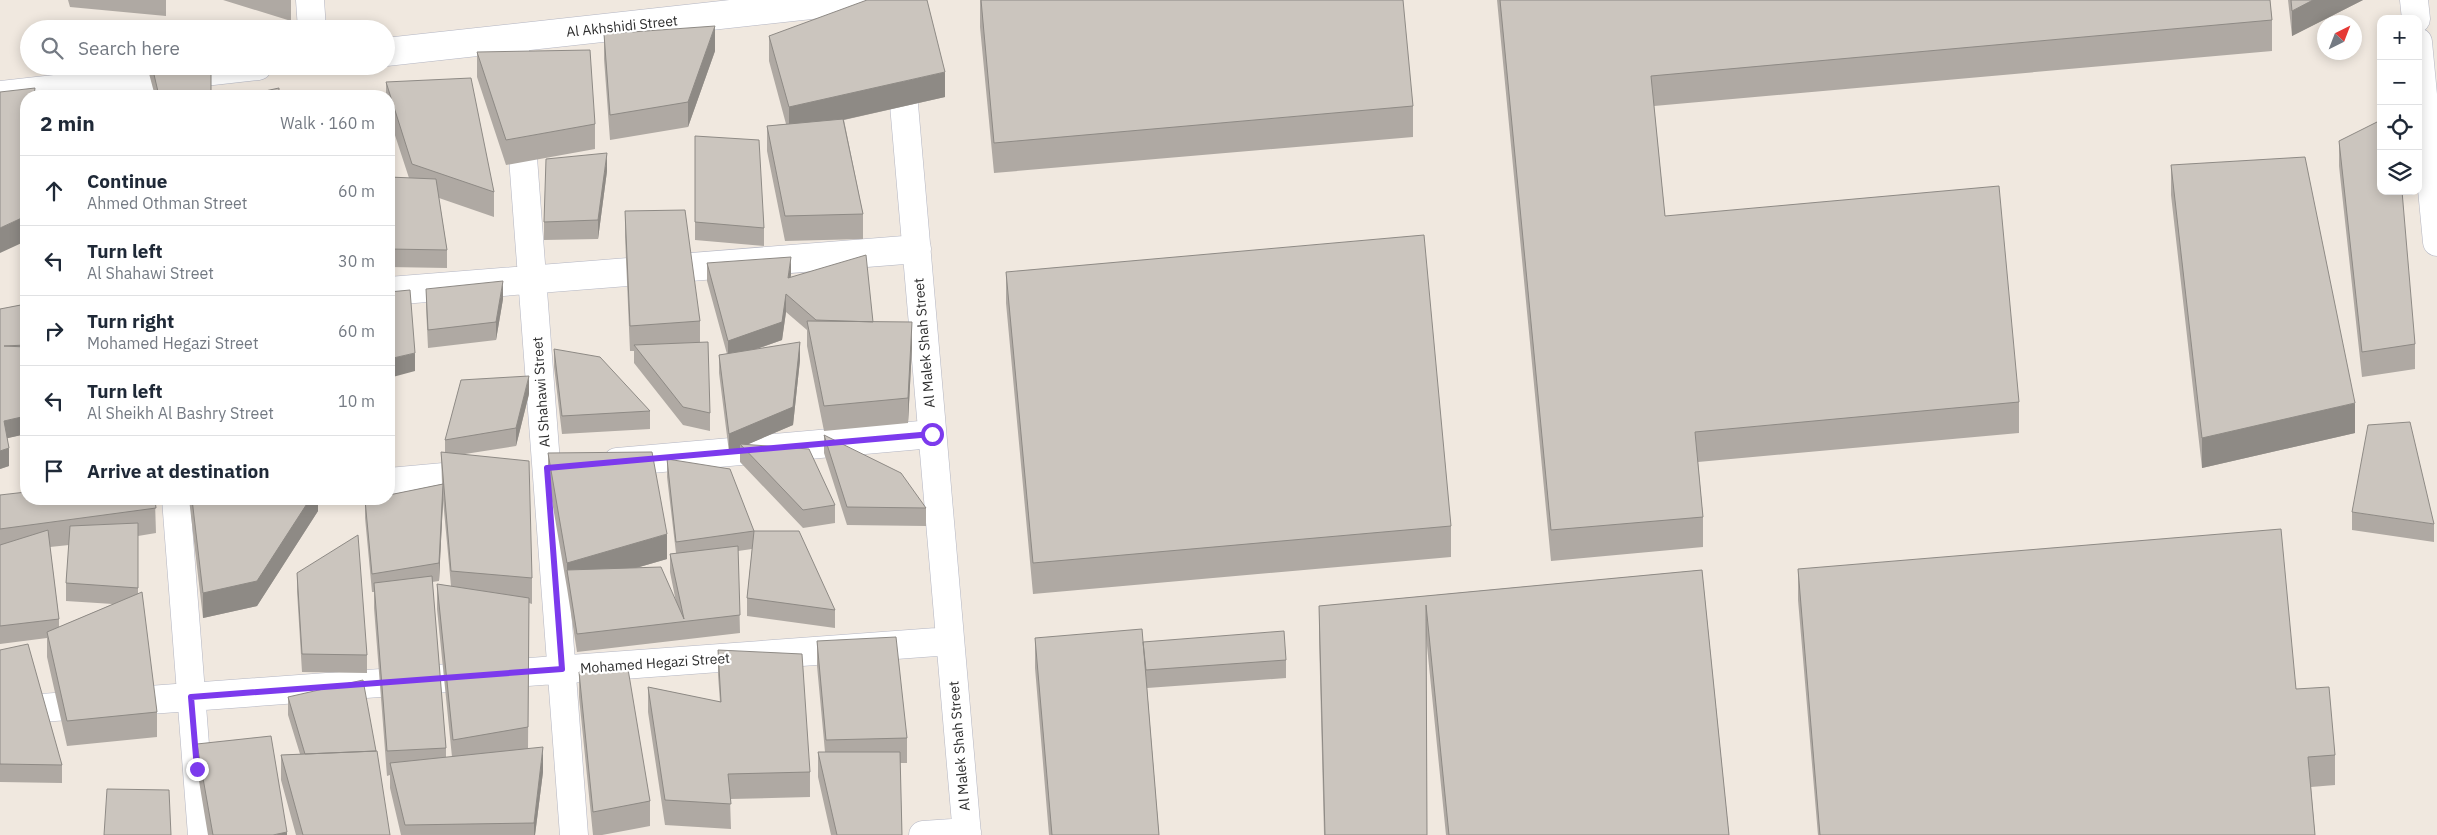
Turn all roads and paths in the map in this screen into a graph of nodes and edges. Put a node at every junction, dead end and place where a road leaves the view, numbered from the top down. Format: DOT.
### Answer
graph roads {
  1 [pos="310,0"];
  2 [pos="857,0"];
  3 [pos="895,0"];
  4 [pos="2414,0"];
  5 [pos="811,2"];
  6 [pos="649,11"];
  7 [pos="2416,15"];
  8 [pos="2422,19"];
  9 [pos="2437,19"];
  10 [pos="311,20"];
  11 [pos="514,38"];
  12 [pos="395,51"];
  13 [pos="2420,60"];
  14 [pos="209,75"];
  15 [pos="144,87"];
  16 [pos="82,90"];
  17 [pos="20,93"];
  18 [pos="0,94"];
  19 [pos="2435,202"];
  20 [pos="2437,242"];
  21 [pos="916,249"];
  22 [pos="532,280"];
  23 [pos="395,291"];
  24 [pos="932,434"];
  25 [pos="547,468"];
  26 [pos="395,481"];
  27 [pos="175,505"];
  28 [pos="950,641"];
  29 [pos="562,669"];
  30 [pos="191,697"];
  31 [pos="0,711"];
  32 [pos="967,833"];
  33 [pos="202,835"];
  34 [pos="574,835"];
  35 [pos="923,835"];
  1 -- 10 [label="street"];
  2 -- 5 [label="street, Al Akhshidi Street"];
  3 -- 21 [label="street, Al Malek Shah Street"];
  4 -- 7 [label="street"];
  5 -- 6 [label="street, Al Akhshidi Street"];
  6 -- 11 [label="street, Al Akhshidi Street"];
  8 -- 9 [label="street"];
  11 -- 12 [label="street, Al Akhshidi Street"];
  11 -- 22 [label="street, Al Shahawi Street"];
  13 -- 19 [label="street"];
  14 -- 15 [label="street"];
  15 -- 16 [label="street"];
  17 -- 18 [label="street"];
  19 -- 20 [label="street"];
  21 -- 22 [label="street"];
  21 -- 24 [label="street, Al Malek Shah Street"];
  22 -- 23 [label="street"];
  22 -- 25 [label="street, Al Shahawi Street"];
  24 -- 25 [label="street"];
  24 -- 28 [label="street, Al Malek Shah Street"];
  25 -- 26 [label="street"];
  25 -- 29 [label="street, Al Shahawi Street"];
  27 -- 30 [label="street"];
  28 -- 29 [label="street, Mohamed Hegazi Street"];
  28 -- 32 [label="street, Al Malek Shah Street"];
  29 -- 30 [label="street, Mohamed Hegazi Street"];
  29 -- 34 [label="street, Al Shahawi Street"];
  30 -- 31 [label="street, Mohamed Hegazi Street"];
  30 -- 33 [label="street"];
  32 -- 35 [label="street"];
}
